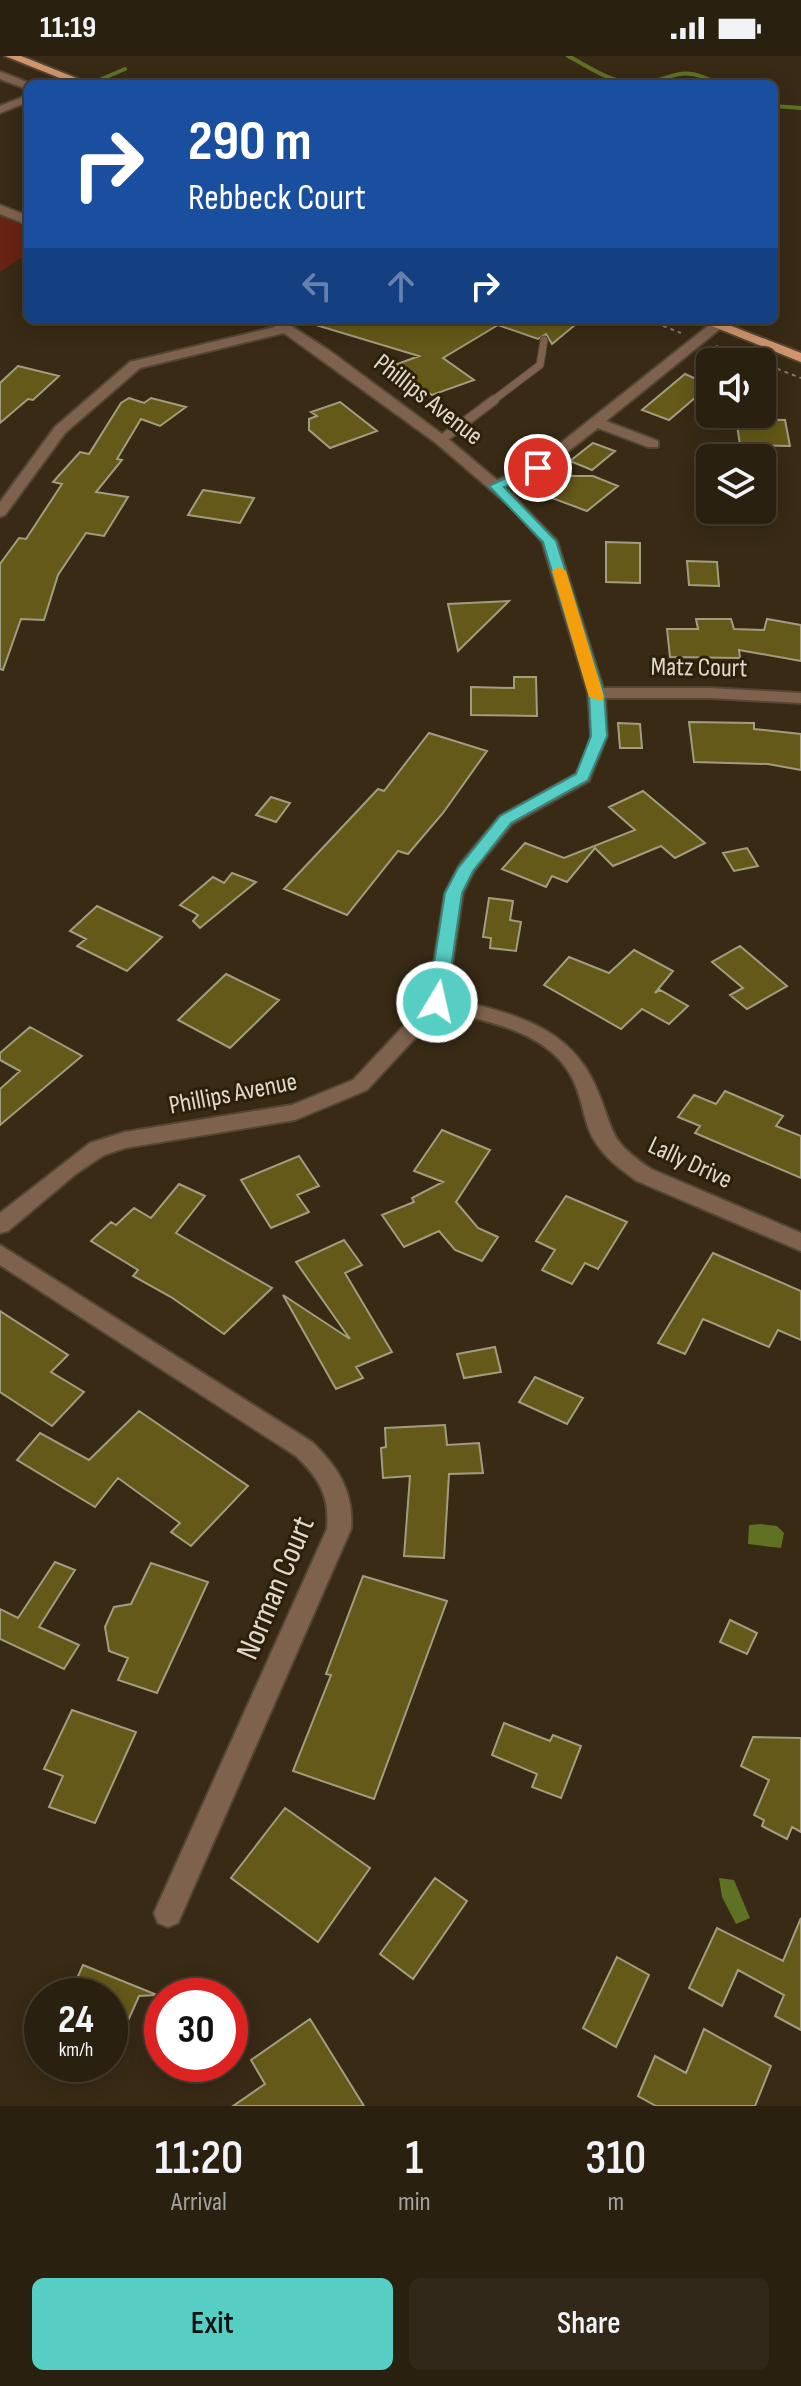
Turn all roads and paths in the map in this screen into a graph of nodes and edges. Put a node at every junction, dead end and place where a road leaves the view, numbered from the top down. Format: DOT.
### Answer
graph roads {
  1 [pos="11,56"];
  2 [pos="0,75"];
  3 [pos="76,80"];
  4 [pos="24,84"];
  5 [pos="24,100"];
  6 [pos="0,110"];
  7 [pos="0,209"];
  8 [pos="24,219"];
  9 [pos="279,324"];
  10 [pos="710,324"];
  11 [pos="714,324"];
  12 [pos="544,340"];
  13 [pos="801,358"];
  14 [pos="776,368"];
  15 [pos="801,378"];
  16 [pos="596,422"];
  17 [pos="441,440"];
  18 [pos="653,444"];
  19 [pos="496,486"];
  20 [pos="0,512"];
  21 [pos="596,693"];
  22 [pos="801,698"];
  23 [pos="437,1002"];
  24 [pos="0,1225"];
  25 [pos="801,1242"];
  26 [pos="0,1254"];
  27 [pos="168,1913"];
  1 -- 3 [label="main road"];
  2 -- 4 [label="street"];
  5 -- 6 [label="street"];
  7 -- 8 [label="street"];
  9 -- 17 [label="street, Phillips Avenue"];
  9 -- 20 [label="street"];
  10 -- 16 [label="street"];
  11 -- 13 [label="main road"];
  12 -- 17 [label="lane"];
  14 -- 15 [label="path"];
  16 -- 18 [label="street"];
  16 -- 19 [label="street"];
  17 -- 19 [label="street, Phillips Avenue"];
  19 -- 21 [label="street, Phillips Avenue"];
  21 -- 22 [label="street, Matz Court"];
  21 -- 23 [label="street, Phillips Avenue"];
  23 -- 24 [label="street, Phillips Avenue"];
  23 -- 25 [label="street, Lally Drive"];
  26 -- 27 [label="street, Norman Court"];
}
